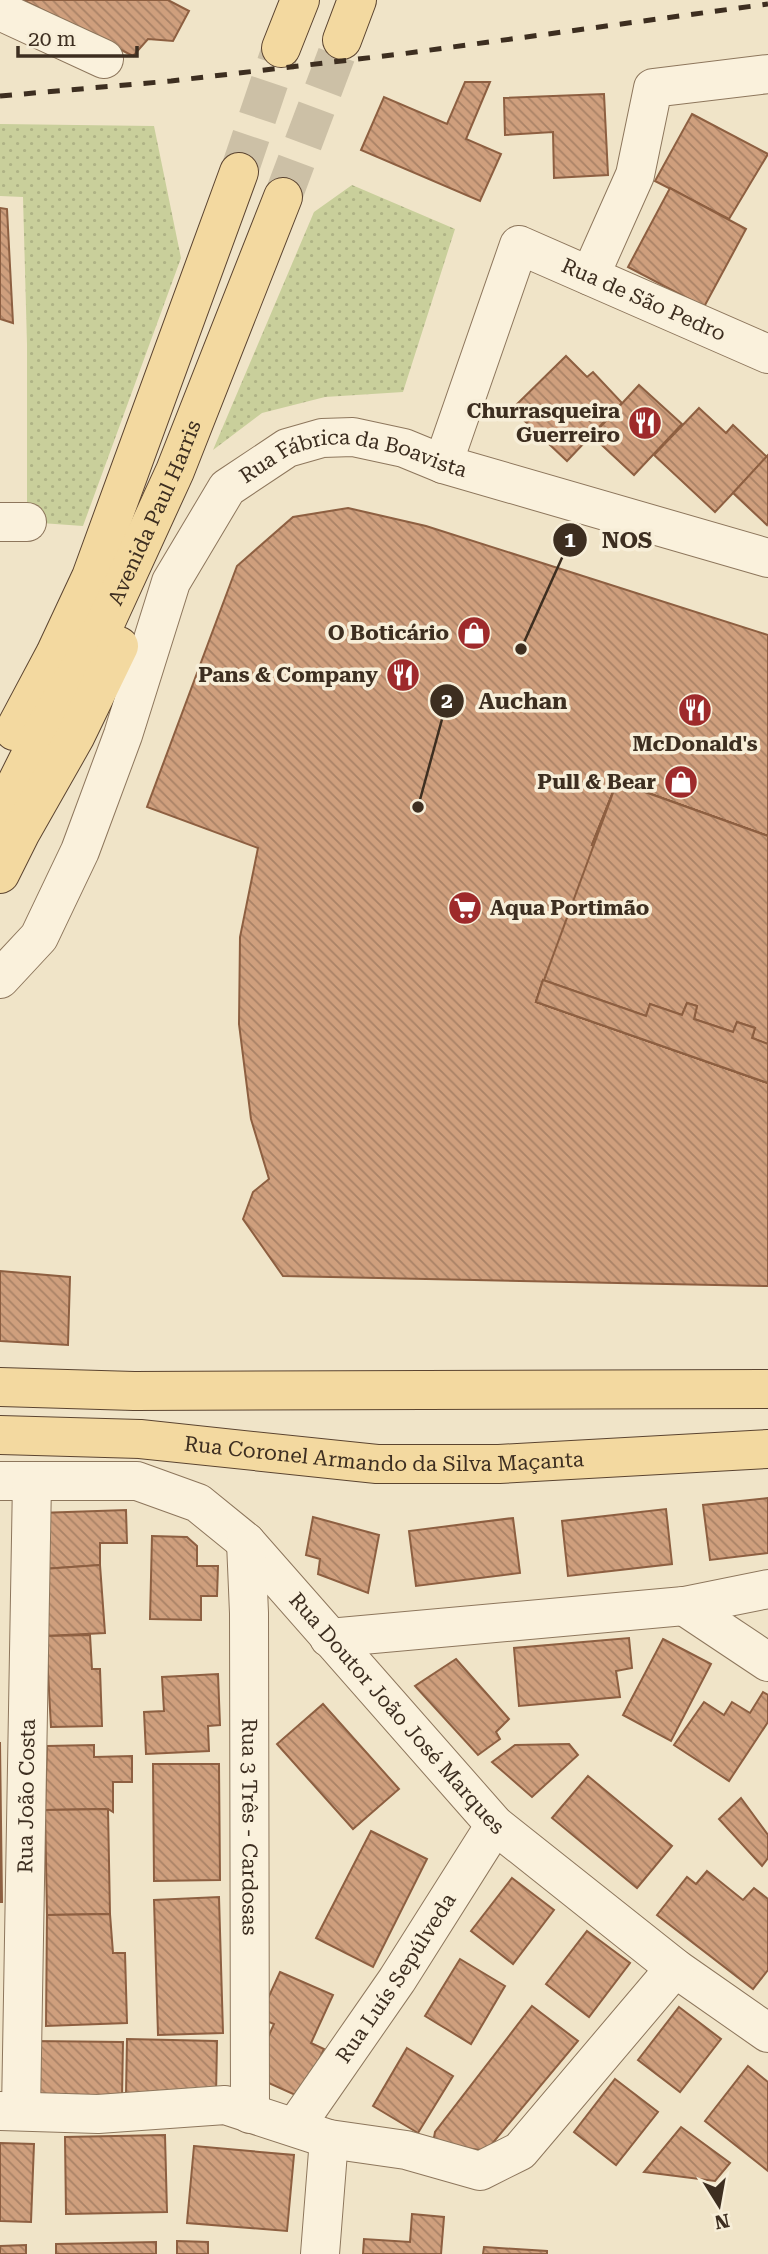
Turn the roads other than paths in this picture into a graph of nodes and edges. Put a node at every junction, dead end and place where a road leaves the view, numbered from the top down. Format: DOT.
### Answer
graph roads {
  1 [pos="300,0"];
  2 [pos="357,0"];
  3 [pos="0,11"];
  4 [pos="342,40"];
  5 [pos="281,48"];
  6 [pos="104,59"];
  7 [pos="768,74"];
  8 [pos="239,172"];
  9 [pos="283,197"];
  10 [pos="590,276"];
  11 [pos="768,354"];
  12 [pos="443,464"];
  13 [pos="175,471"];
  14 [pos="768,558"];
  15 [pos="55,654"];
  16 [pos="0,734"];
  17 [pos="0,756"];
  18 [pos="0,816"];
  19 [pos="0,874"];
  20 [pos="0,979"];
  21 [pos="0,1387"];
  22 [pos="768,1389"];
  23 [pos="0,1435"];
  24 [pos="768,1449"];
  25 [pos="16,1481"];
  26 [pos="246,1542"];
  27 [pos="768,1589"];
  28 [pos="684,1606"];
  29 [pos="329,1638"];
  30 [pos="768,1662"];
  31 [pos="495,1825"];
  32 [pos="675,1968"];
  33 [pos="768,2033"];
  34 [pos="11,2111"];
  35 [pos="250,2114"];
  36 [pos="312,2133"];
  37 [pos="320,2254"];
  1 -- 5 [label="main road"];
  2 -- 4 [label="main road"];
  3 -- 6 [label="street"];
  7 -- 10 [label="street"];
  8 -- 15 [label="main road, Avenida Paul Harris"];
  9 -- 13 [label="main road, Avenida Paul Harris"];
  10 -- 11 [label="street, Rua de São Pedro"];
  10 -- 12 [label="street, Rua de São Pedro"];
  12 -- 14 [label="street, Rua Fábrica da Boavista"];
  12 -- 20 [label="street, Rua Fábrica da Boavista"];
  13 -- 18 [label="main road, Avenida Paul Harris"];
  13 -- 19 [label="main road"];
  15 -- 16 [label="main road"];
  15 -- 17 [label="main road, Avenida Paul Harris"];
  21 -- 22 [label="main road"];
  23 -- 24 [label="main road, Rua Coronel Armando da Silva Maçanta"];
  25 -- 26 [label="street, Rua Doutor João José Marques"];
  25 -- 34 [label="street, Rua João Costa"];
  26 -- 29 [label="street, Rua Doutor João José Marques"];
  26 -- 35 [label="street, Rua 3 Três - Cardosas"];
  27 -- 28 [label="street"];
  28 -- 29 [label="street"];
  28 -- 30 [label="street"];
  29 -- 31 [label="street, Rua Doutor João José Marques"];
  31 -- 32 [label="street, Rua Doutor João José Marques"];
  31 -- 36 [label="street, Rua Luís Sepúlveda"];
  32 -- 33 [label="street, Rua Doutor João José Marques"];
  32 -- 36 [label="street"];
  34 -- 35 [label="street"];
  35 -- 36 [label="street"];
  36 -- 37 [label="street"];
}
